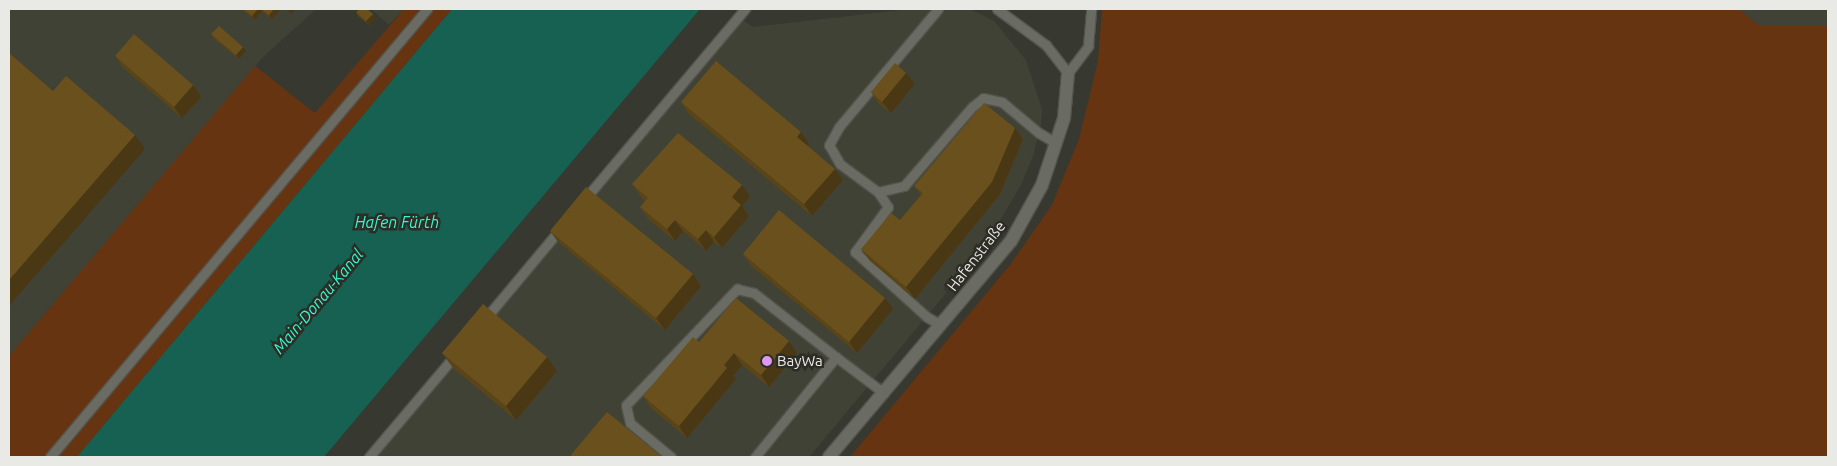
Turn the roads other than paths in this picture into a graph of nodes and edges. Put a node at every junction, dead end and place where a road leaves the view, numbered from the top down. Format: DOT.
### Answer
graph roads {
  1 [pos="427,9"];
  2 [pos="745,9"];
  3 [pos="938,9"];
  4 [pos="998,9"];
  5 [pos="1091,9"];
  6 [pos="1068,72"];
  7 [pos="1056,143"];
  8 [pos="878,192"];
  9 [pos="579,206"];
  10 [pos="566,222"];
  11 [pos="941,325"];
  12 [pos="477,328"];
  13 [pos="465,343"];
  14 [pos="836,357"];
  15 [pos="884,393"];
  16 [pos="50,457"];
  17 [pos="369,457"];
  18 [pos="670,457"];
  19 [pos="755,457"];
  20 [pos="829,457"];
  1 -- 16 [label="lane"];
  2 -- 9 [label="lane"];
  3 -- 8 [label="lane"];
  4 -- 6 [label="lane"];
  5 -- 6 [label="lane"];
  6 -- 7 [label="street, Hafenstraße"];
  7 -- 8 [label="lane"];
  7 -- 11 [label="street, Hafenstraße"];
  8 -- 11 [label="lane"];
  10 -- 12 [label="lane"];
  11 -- 15 [label="street, Hafenstraße"];
  13 -- 17 [label="lane"];
  14 -- 15 [label="lane"];
  14 -- 18 [label="lane"];
  14 -- 19 [label="lane"];
  15 -- 20 [label="street, Hafenstraße"];
}
